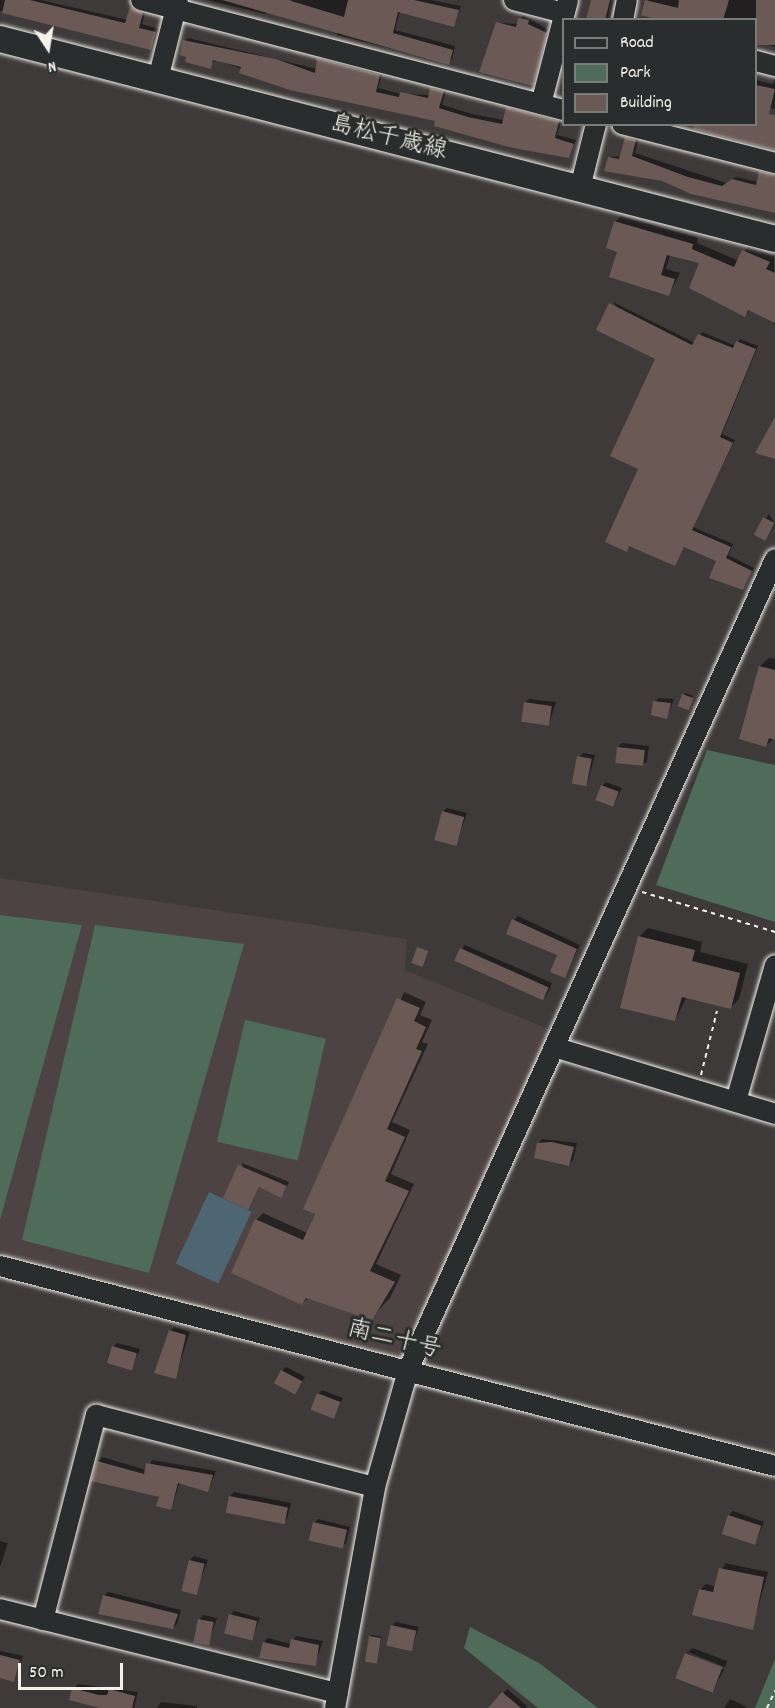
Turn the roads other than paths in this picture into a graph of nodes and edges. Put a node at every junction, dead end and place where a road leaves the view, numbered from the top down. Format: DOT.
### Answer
graph roads {
  1 [pos="141,0"];
  2 [pos="514,0"];
  3 [pos="627,0"];
  4 [pos="176,4"];
  5 [pos="566,6"];
  6 [pos="623,18"];
  7 [pos="562,22"];
  8 [pos="0,39"];
  9 [pos="757,61"];
  10 [pos="775,66"];
  11 [pos="158,79"];
  12 [pos="541,104"];
  13 [pos="562,109"];
  14 [pos="596,126"];
  15 [pos="630,126"];
  16 [pos="775,164"];
  17 [pos="580,188"];
  18 [pos="775,239"];
  19 [pos="775,559"];
  20 [pos="775,965"];
  21 [pos="557,1048"];
  22 [pos="736,1101"];
  23 [pos="775,1114"];
  24 [pos="0,1266"];
  25 [pos="408,1370"];
  26 [pos="775,1466"];
  27 [pos="375,1487"];
  28 [pos="0,1609"];
  29 [pos="44,1620"];
  30 [pos="337,1700"];
  1 -- 4 [label="street"];
  2 -- 5 [label="street"];
  3 -- 6 [label="street"];
  4 -- 11 [label="street"];
  4 -- 12 [label="street"];
  7 -- 12 [label="street"];
  8 -- 11 [label="main road, 島松千歳線"];
  9 -- 10 [label="street"];
  11 -- 17 [label="main road, 島松千歳線"];
  12 -- 13 [label="street"];
  14 -- 17 [label="street"];
  15 -- 16 [label="street"];
  17 -- 18 [label="main road, 島松千歳線"];
  19 -- 21 [label="street"];
  20 -- 22 [label="street"];
  21 -- 22 [label="street"];
  21 -- 25 [label="street"];
  22 -- 23 [label="street"];
  24 -- 25 [label="street, 南二十号"];
  25 -- 26 [label="street, 南二十号"];
  25 -- 27 [label="street"];
  27 -- 29 [label="street"];
  27 -- 30 [label="street"];
  28 -- 29 [label="street"];
  29 -- 30 [label="street"];
}
